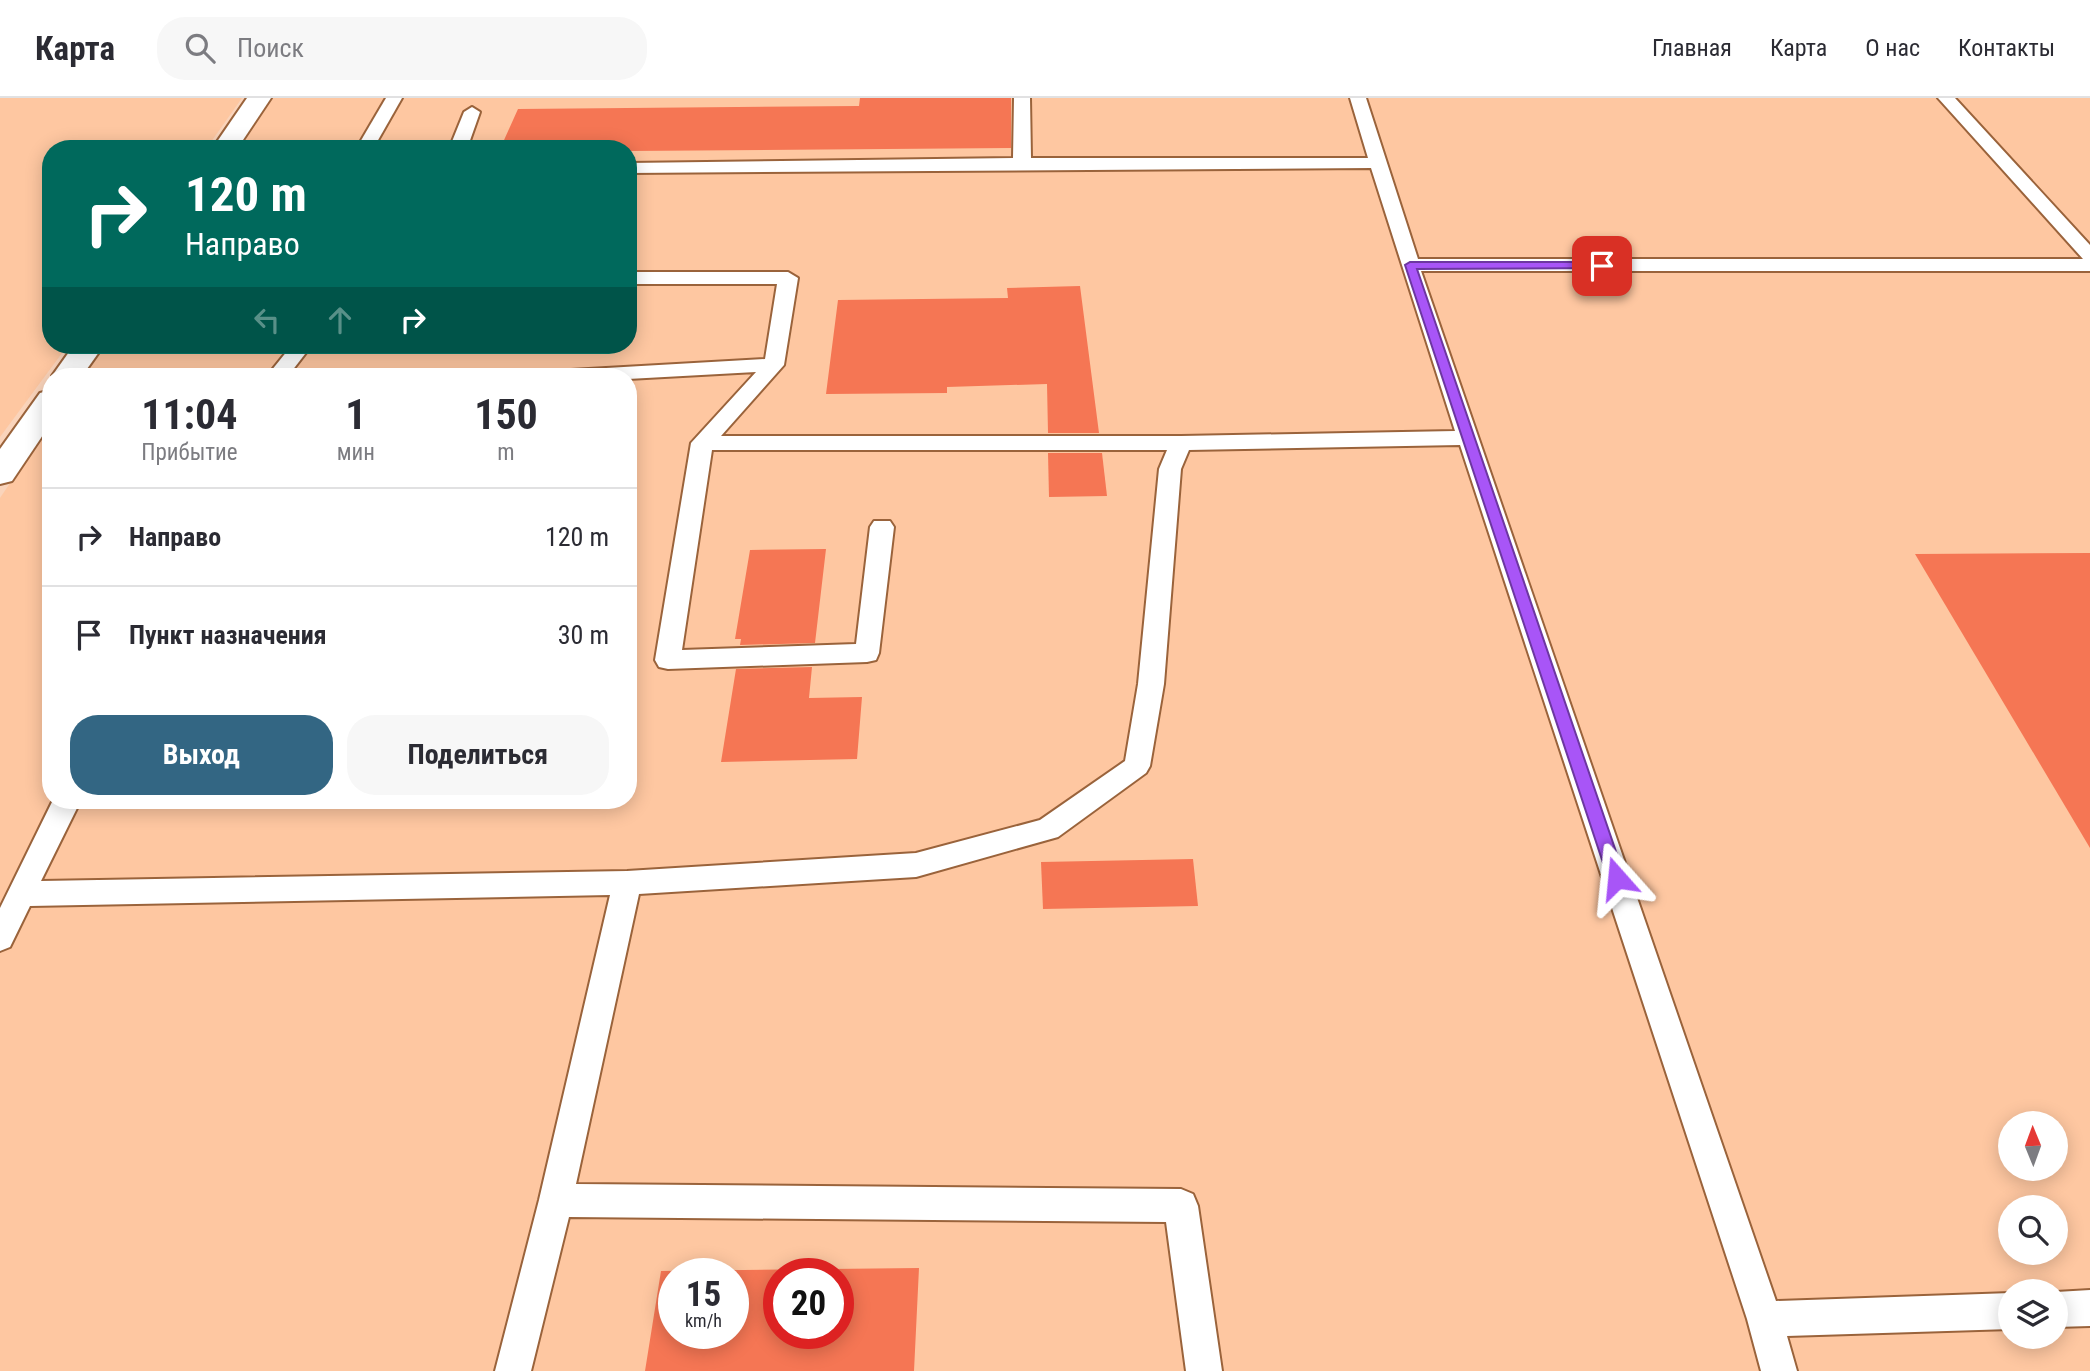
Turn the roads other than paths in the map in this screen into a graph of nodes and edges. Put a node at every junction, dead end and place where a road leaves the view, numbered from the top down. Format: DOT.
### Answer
graph roads {
  1 [pos="259,98"];
  2 [pos="394,98"];
  3 [pos="1022,98"];
  4 [pos="1358,98"];
  5 [pos="1946,98"];
  6 [pos="472,112"];
  7 [pos="230,140"];
  8 [pos="369,140"];
  9 [pos="461,140"];
  10 [pos="1022,163"];
  11 [pos="1378,163"];
  12 [pos="637,168"];
  13 [pos="2090,256"];
  14 [pos="1410,265"];
  15 [pos="2090,265"];
  16 [pos="637,278"];
  17 [pos="294,354"];
  18 [pos="774,365"];
  19 [pos="283,368"];
  20 [pos="637,372"];
  21 [pos="42,413"];
  22 [pos="1469,438"];
  23 [pos="702,443"];
  24 [pos="1181,443"];
  25 [pos="2,469"];
  26 [pos="881,527"];
  27 [pos="62,809"];
  28 [pos="627,883"];
  29 [pos="21,894"];
  30 [pos="0,938"];
  31 [pos="556,1200"];
  32 [pos="2090,1308"];
  33 [pos="2068,1309"];
  34 [pos="1998,1311"];
  35 [pos="1765,1319"];
  36 [pos="513,1371"];
  37 [pos="1204,1371"];
  38 [pos="1779,1371"];
  1 -- 7 [label="street"];
  2 -- 8 [label="lane"];
  3 -- 10 [label="lane"];
  4 -- 11 [label="lane"];
  5 -- 13 [label="lane"];
  6 -- 9 [label="lane"];
  10 -- 11 [label="lane"];
  10 -- 12 [label="lane"];
  11 -- 14 [label="lane"];
  14 -- 15 [label="lane"];
  14 -- 22 [label="lane"];
  16 -- 18 [label="lane"];
  17 -- 19 [label="lane"];
  18 -- 20 [label="lane"];
  18 -- 23 [label="lane"];
  21 -- 25 [label="street"];
  22 -- 24 [label="lane"];
  22 -- 35 [label="lane"];
  23 -- 24 [label="lane"];
  23 -- 26 [label="lane"];
  24 -- 28 [label="lane"];
  27 -- 29 [label="lane"];
  28 -- 29 [label="lane"];
  28 -- 31 [label="lane"];
  29 -- 30 [label="lane"];
  31 -- 36 [label="lane"];
  31 -- 37 [label="lane"];
  32 -- 33 [label="lane"];
  34 -- 35 [label="lane"];
  35 -- 38 [label="lane"];
}
